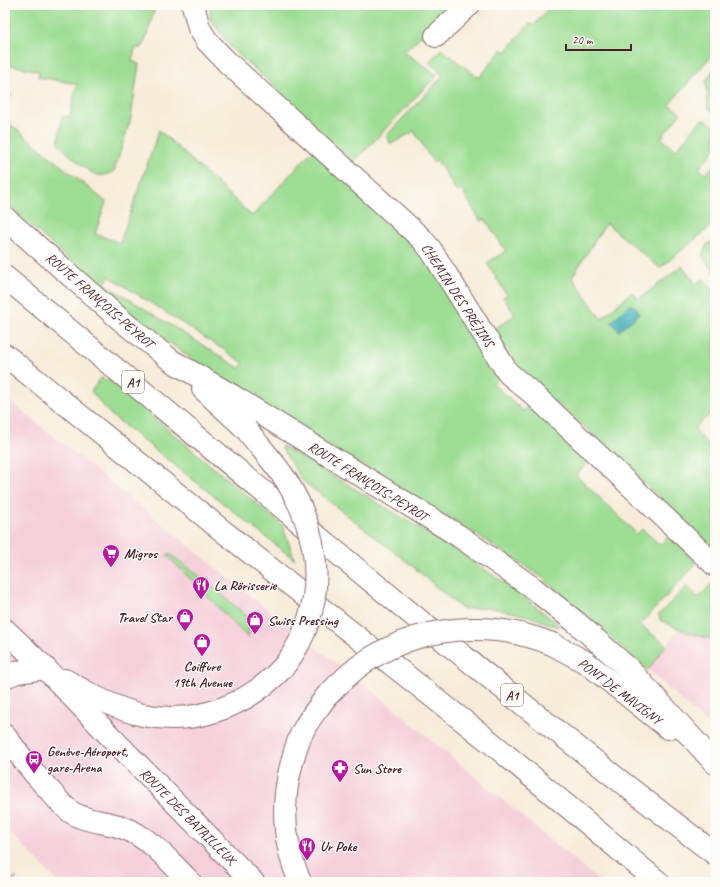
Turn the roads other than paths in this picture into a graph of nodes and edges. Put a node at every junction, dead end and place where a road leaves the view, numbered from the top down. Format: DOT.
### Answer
graph roads {
  1 [pos="193,5"];
  2 [pos="469,5"];
  3 [pos="436,36"];
  4 [pos="5,218"];
  5 [pos="5,277"];
  6 [pos="5,355"];
  7 [pos="172,361"];
  8 [pos="715,565"];
  9 [pos="5,630"];
  10 [pos="46,668"];
  11 [pos="5,677"];
  12 [pos="5,736"];
  13 [pos="715,764"];
  14 [pos="646,802"];
  15 [pos="715,854"];
  16 [pos="715,868"];
  17 [pos="190,882"];
  18 [pos="254,882"];
  19 [pos="300,882"];
  20 [pos="658,882"];
  1 -- 8 [label="main road, CHEMIN DES PRÉJINS"];
  2 -- 3 [label="main road"];
  4 -- 7 [label="main road, ROUTE FRANÇOIS-PEYROT"];
  5 -- 14 [label="main road, A1"];
  6 -- 20 [label="main road"];
  7 -- 10 [label="main road, bridge"];
  7 -- 13 [label="main road, ROUTE FRANÇOIS-PEYROT"];
  9 -- 10 [label="main road, ROUTE DES BATAILLEUX"];
  10 -- 11 [label="main road"];
  10 -- 18 [label="main road, ROUTE DES BATAILLEUX"];
  12 -- 17 [label="main road"];
  13 -- 19 [label="main road, PONT DE MAVIGNY, bridge"];
  14 -- 15 [label="main road"];
  14 -- 16 [label="main road, A1"];
}
